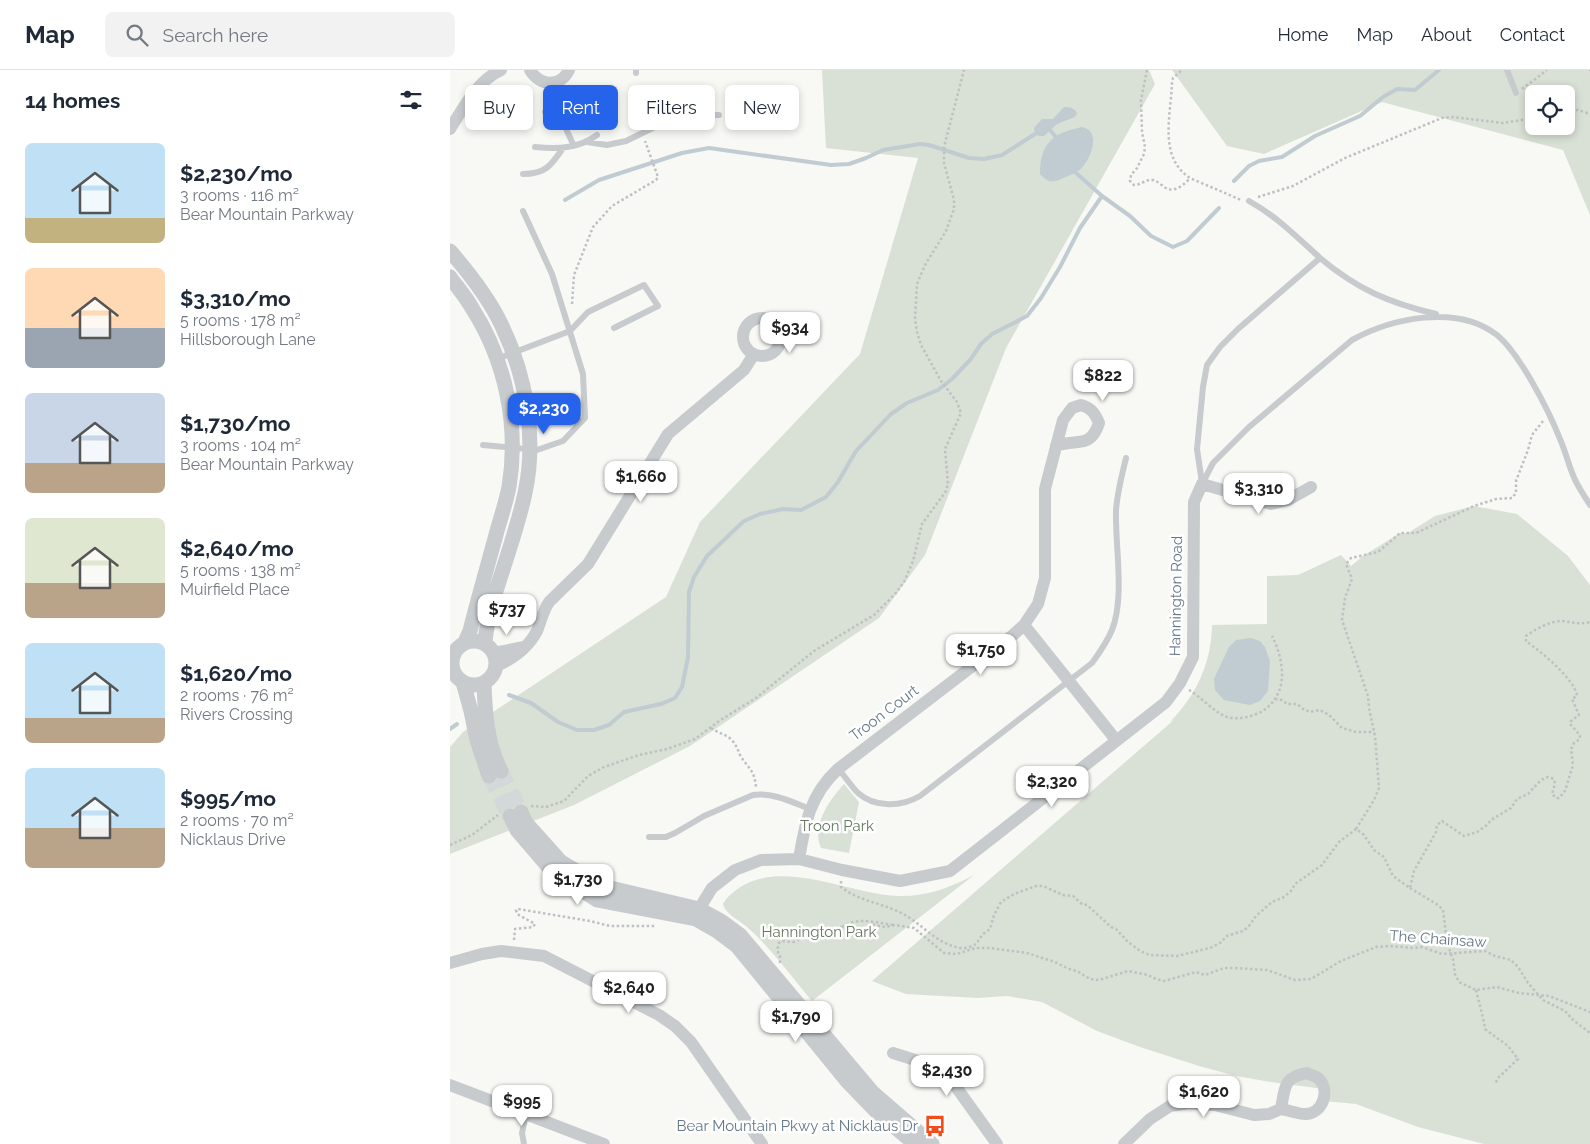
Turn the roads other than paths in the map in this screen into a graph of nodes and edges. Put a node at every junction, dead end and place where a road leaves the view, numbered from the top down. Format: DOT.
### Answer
graph roads {
  1 [pos="501,70"];
  2 [pos="530,70"];
  3 [pos="569,70"];
  4 [pos="1507,70"];
  5 [pos="552,83"];
  6 [pos="481,85"];
  7 [pos="1516,93"];
  8 [pos="465,106"];
  9 [pos="719,115"];
  10 [pos="450,128"];
  11 [pos="566,130"];
  12 [pos="597,135"];
  13 [pos="587,142"];
  14 [pos="574,146"];
  15 [pos="535,148"];
  16 [pos="563,148"];
  17 [pos="523,174"];
  18 [pos="1249,201"];
  19 [pos="523,211"];
  20 [pos="450,251"];
  21 [pos="1320,258"];
  22 [pos="450,277"];
  23 [pos="1447,317"];
  24 [pos="614,328"];
  25 [pos="570,331"];
  26 [pos="513,353"];
  27 [pos="754,354"];
  28 [pos="497,359"];
  29 [pos="483,445"];
  30 [pos="1056,446"];
  31 [pos="513,448"];
  32 [pos="530,450"];
  33 [pos="1126,458"];
  34 [pos="1202,484"];
  35 [pos="1311,487"];
  36 [pos="1590,505"];
  37 [pos="1024,625"];
  38 [pos="465,642"];
  39 [pos="492,654"];
  40 [pos="454,668"];
  41 [pos="1069,680"];
  42 [pos="484,683"];
  43 [pos="1116,740"];
  44 [pos="838,769"];
  45 [pos="810,809"];
  46 [pos="515,811"];
  47 [pos="649,837"];
  48 [pos="799,859"];
  49 [pos="698,914"];
  50 [pos="450,963"];
  51 [pos="893,1053"];
  52 [pos="450,1085"];
  53 [pos="1281,1109"];
  54 [pos="526,1114"];
  55 [pos="524,1144"];
  56 [pos="604,1144"];
  57 [pos="762,1144"];
  58 [pos="915,1144"];
  59 [pos="932,1144"];
  60 [pos="997,1144"];
  61 [pos="1124,1144"];
  1 -- 6 [label="street"];
  2 -- 5 [label="street"];
  3 -- 5 [label="street"];
  4 -- 7 [label="lane"];
  8 -- 10 [label="street"];
  9 -- 13 [label="lane"];
  11 -- 14 [label="lane"];
  12 -- 13 [label="lane"];
  13 -- 14 [label="lane"];
  14 -- 16 [label="lane"];
  15 -- 16 [label="lane"];
  16 -- 17 [label="lane"];
  18 -- 21 [label="lane"];
  19 -- 25 [label="lane"];
  20 -- 26 [label="street"];
  21 -- 23 [label="lane"];
  21 -- 34 [label="lane"];
  22 -- 28 [label="street"];
  23 -- 34 [label="lane, Hannington Road"];
  23 -- 36 [label="lane, Hannington Road"];
  24 -- 25 [label="lane"];
  25 -- 26 [label="lane"];
  25 -- 32 [label="lane"];
  26 -- 28 [label="lane"];
  26 -- 32 [label="street"];
  27 -- 39 [label="street"];
  28 -- 31 [label="street"];
  29 -- 31 [label="lane"];
  30 -- 37 [label="street, Troon Court"];
  31 -- 32 [label="lane"];
  31 -- 38 [label="street"];
  32 -- 39 [label="street"];
  33 -- 41 [label="lane"];
  34 -- 35 [label="street"];
  34 -- 43 [label="street, Hannington Road"];
  37 -- 41 [label="street"];
  37 -- 44 [label="street, Troon Court"];
  38 -- 39 [label="street"];
  38 -- 40 [label="street"];
  39 -- 42 [label="street"];
  40 -- 42 [label="street"];
  40 -- 42 [label="street"];
  41 -- 43 [label="street"];
  41 -- 44 [label="lane"];
  43 -- 48 [label="street, Hannington Road"];
  44 -- 45 [label="street, Troon Court"];
  45 -- 47 [label="lane"];
  45 -- 48 [label="street, Troon Court"];
  46 -- 49 [label="street"];
  48 -- 49 [label="street, Hannington Road"];
  49 -- 58 [label="street"];
  49 -- 59 [label="street"];
  50 -- 57 [label="street"];
  51 -- 60 [label="street"];
  52 -- 54 [label="street"];
  53 -- 61 [label="street"];
  54 -- 55 [label="lane"];
  54 -- 56 [label="street"];
}
